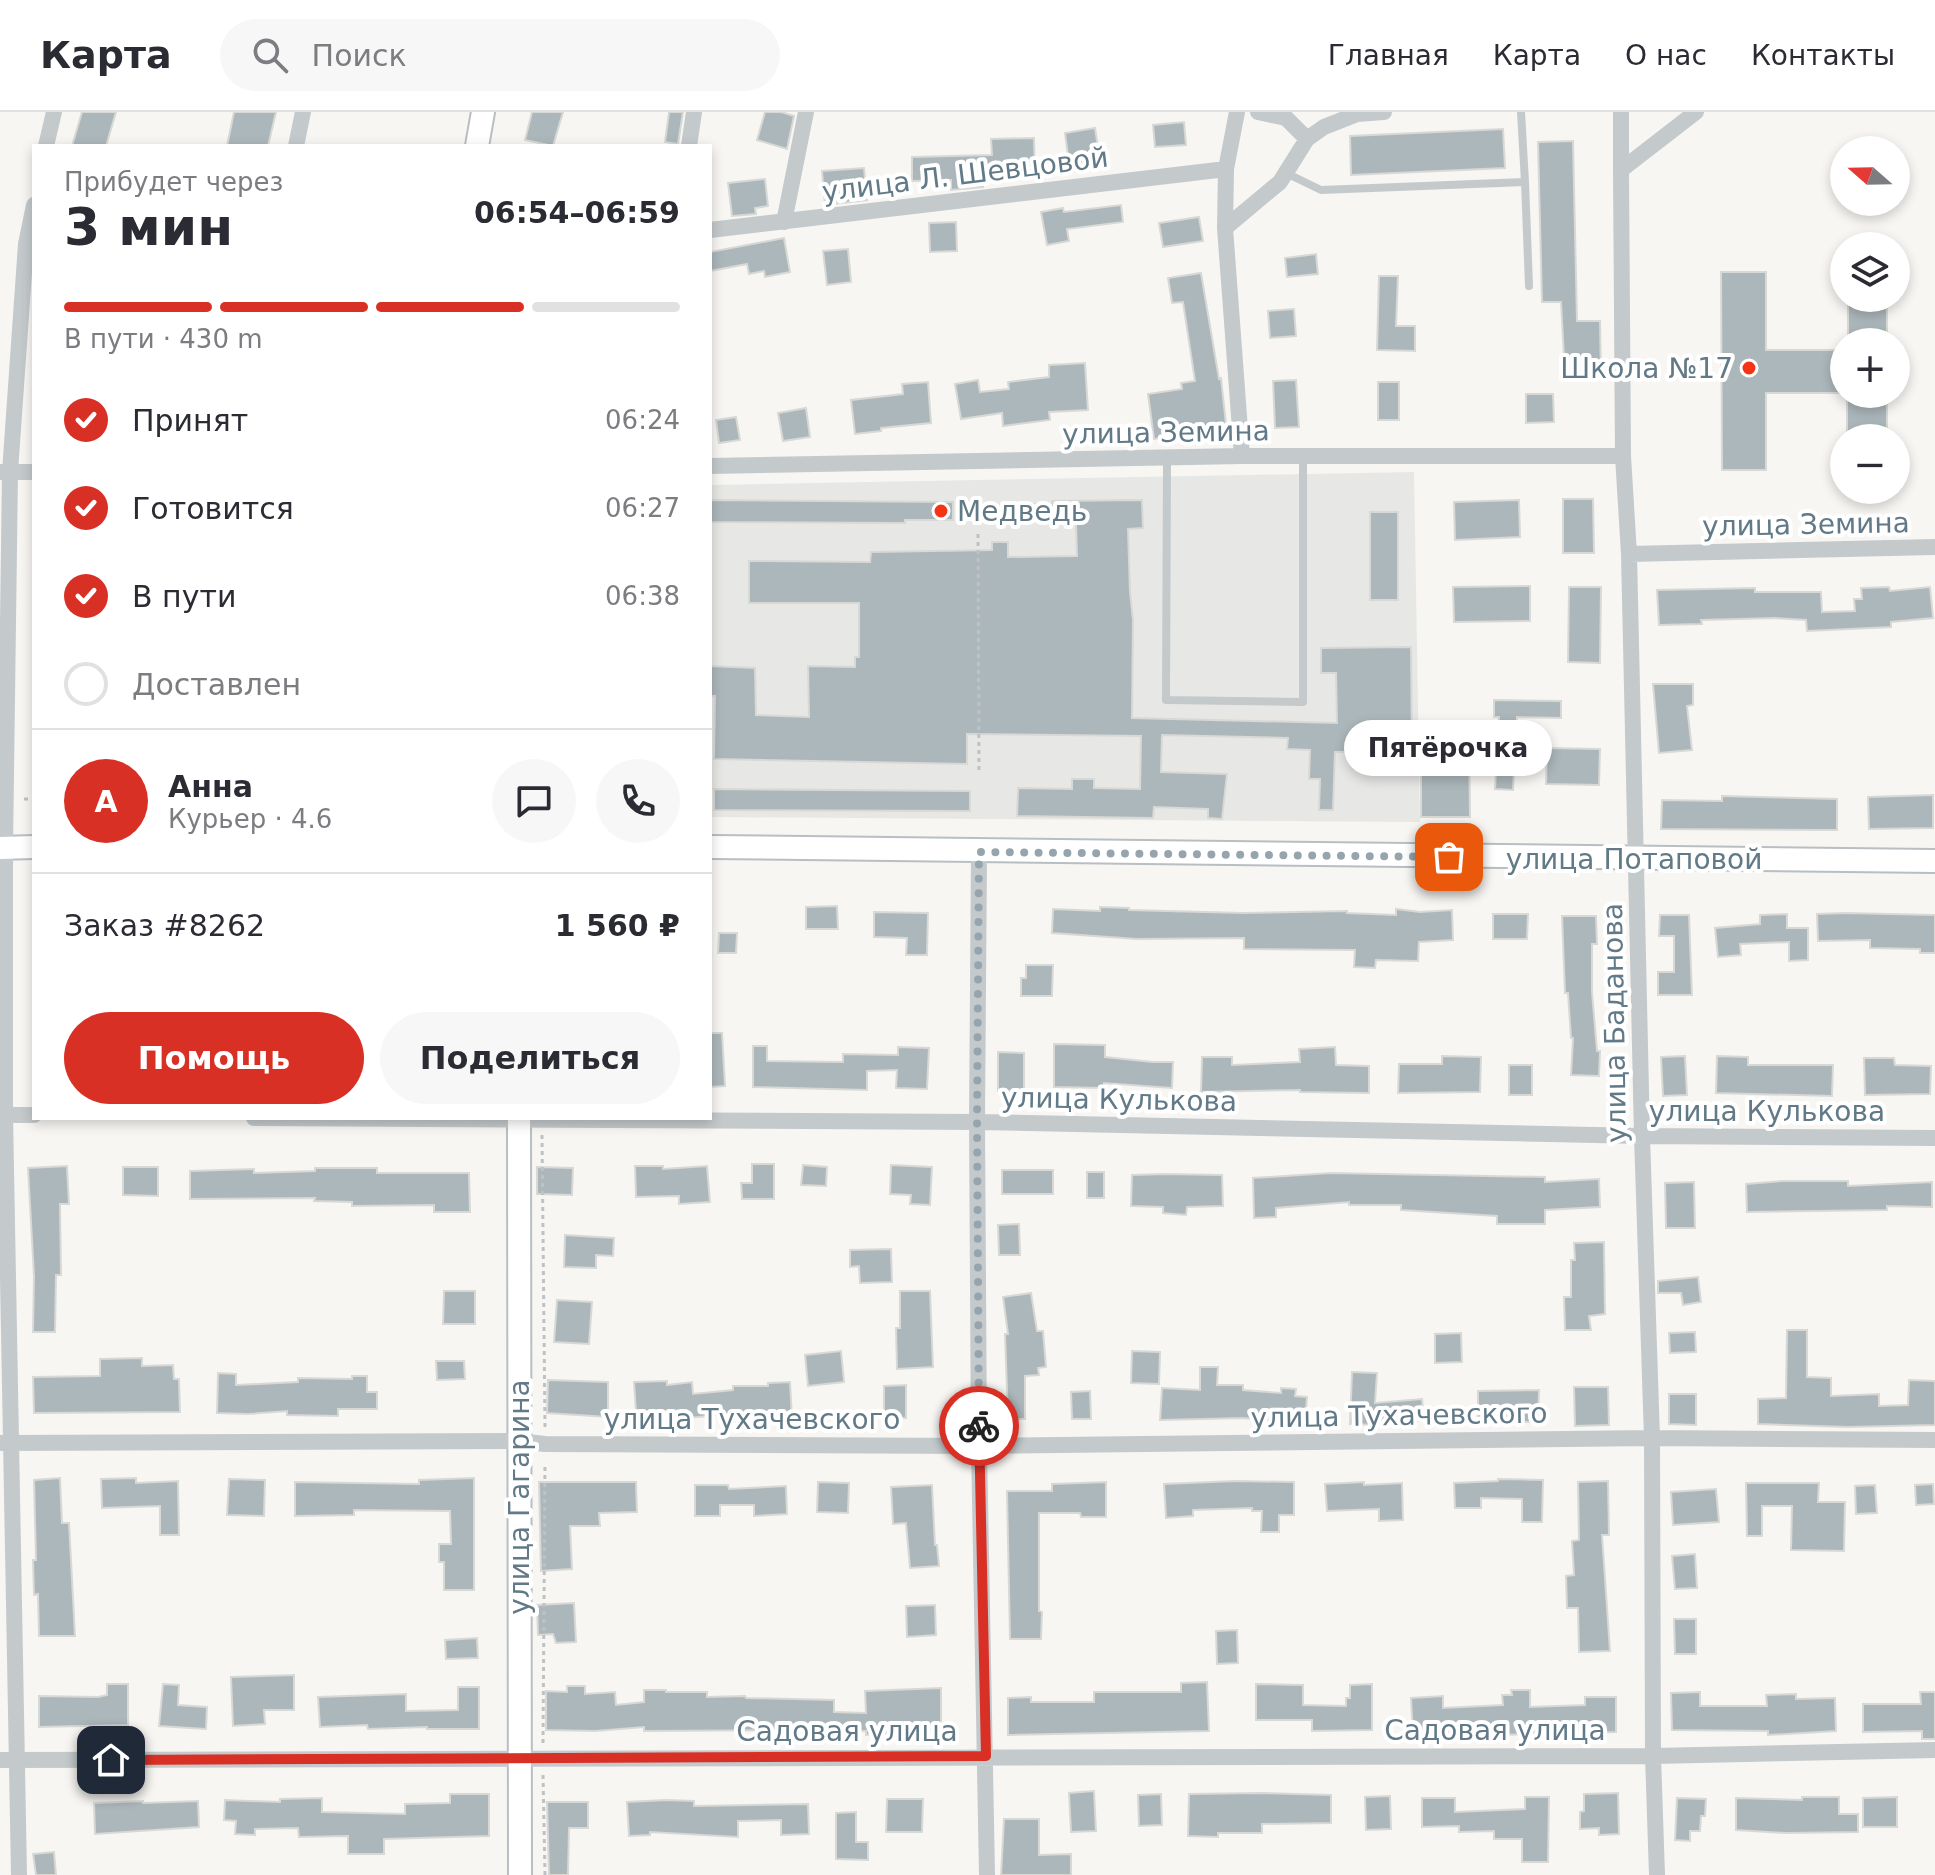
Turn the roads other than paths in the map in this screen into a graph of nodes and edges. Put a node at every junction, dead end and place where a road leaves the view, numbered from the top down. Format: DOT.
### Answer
graph roads {
  1 [pos="54,112"];
  2 [pos="303,112"];
  3 [pos="483,112"];
  4 [pos="694,112"];
  5 [pos="806,112"];
  6 [pos="1237,112"];
  7 [pos="1258,112"];
  8 [pos="1384,112"];
  9 [pos="1521,112"];
  10 [pos="1621,112"];
  11 [pos="1696,112"];
  12 [pos="1307,139"];
  13 [pos="46,144"];
  14 [pos="296,144"];
  15 [pos="477,144"];
  16 [pos="689,144"];
  17 [pos="1226,169"];
  18 [pos="1621,170"];
  19 [pos="1286,173"];
  20 [pos="1525,182"];
  21 [pos="784,222"];
  22 [pos="1225,228"];
  23 [pos="712,230"];
  24 [pos="30,244"];
  25 [pos="1529,286"];
  26 [pos="1242,456"];
  27 [pos="1303,456"];
  28 [pos="1623,456"];
  29 [pos="1167,458"];
  30 [pos="712,466"];
  31 [pos="5,472"];
  32 [pos="32,472"];
  33 [pos="1935,547"];
  34 [pos="1629,554"];
  35 [pos="32,847"];
  36 [pos="712,847"];
  37 [pos="2,848"];
  38 [pos="979,852"];
  39 [pos="1637,859"];
  40 [pos="1935,861"];
  41 [pos="2,1115"];
  42 [pos="32,1115"];
  43 [pos="519,1120"];
  44 [pos="977,1122"];
  45 [pos="1642,1136"];
  46 [pos="1935,1138"];
  47 [pos="1652,1438"];
  48 [pos="1935,1440"];
  49 [pos="518,1441"];
  50 [pos="5,1443"];
  51 [pos="979,1446"];
  52 [pos="1935,1750"];
  53 [pos="986,1756"];
  54 [pos="1653,1756"];
  55 [pos="532,1758"];
  56 [pos="8,1761"];
  57 [pos="19,1875"];
  58 [pos="520,1875"];
  59 [pos="987,1875"];
  60 [pos="1657,1875"];
  1 -- 13 [label="street"];
  2 -- 14 [label="street"];
  3 -- 15 [label="main road"];
  4 -- 16 [label="street"];
  5 -- 21 [label="street"];
  6 -- 17 [label="street"];
  7 -- 12 [label="street"];
  8 -- 12 [label="street"];
  9 -- 20 [label="lane"];
  10 -- 18 [label="street, улица Баданова"];
  11 -- 18 [label="street"];
  12 -- 19 [label="street"];
  17 -- 21 [label="street, улица Л. Шевцовой"];
  17 -- 22 [label="street"];
  18 -- 28 [label="street, улица Баданова"];
  19 -- 20 [label="lane"];
  19 -- 22 [label="street"];
  20 -- 25 [label="lane"];
  21 -- 23 [label="street, улица Л. Шевцовой"];
  22 -- 26 [label="street"];
  24 -- 31 [label="street"];
  26 -- 27 [label="street, улица Земина"];
  26 -- 29 [label="street, улица Земина"];
  27 -- 28 [label="street, улица Земина"];
  27 -- 29 [label="lane"];
  28 -- 34 [label="street, улица Баданова"];
  29 -- 30 [label="street, улица Земина"];
  31 -- 32 [label="street"];
  31 -- 37 [label="street"];
  33 -- 34 [label="street, улица Земина"];
  34 -- 39 [label="street, улица Баданова"];
  35 -- 37 [label="main road"];
  36 -- 38 [label="main road, улица Потаповой"];
  37 -- 41 [label="street"];
  38 -- 39 [label="main road, улица Потаповой"];
  38 -- 44 [label="street"];
  39 -- 40 [label="main road, улица Потаповой"];
  39 -- 45 [label="street, улица Баданова"];
  41 -- 42 [label="street"];
  41 -- 50 [label="street"];
  43 -- 44 [label="street, улица Кулькова"];
  43 -- 49 [label="main road, улица Гагарина"];
  44 -- 45 [label="street, улица Кулькова"];
  44 -- 51 [label="street"];
  45 -- 46 [label="street, улица Кулькова"];
  45 -- 47 [label="street, улица Баданова"];
  47 -- 48 [label="street, улица Тухачевского"];
  47 -- 51 [label="street, улица Тухачевского"];
  47 -- 54 [label="street, улица Баданова"];
  49 -- 50 [label="street, улица Тухачевского"];
  49 -- 51 [label="street, улица Тухачевского"];
  49 -- 55 [label="main road, улица Гагарина"];
  50 -- 56 [label="street"];
  51 -- 53 [label="street"];
  52 -- 54 [label="street, Садовая улица"];
  53 -- 54 [label="street, Садовая улица"];
  53 -- 55 [label="street, Садовая улица"];
  53 -- 59 [label="street"];
  54 -- 60 [label="street, улица Баданова"];
  55 -- 56 [label="street, Садовая улица"];
  55 -- 58 [label="main road, улица Гагарина"];
  56 -- 57 [label="street"];
}
